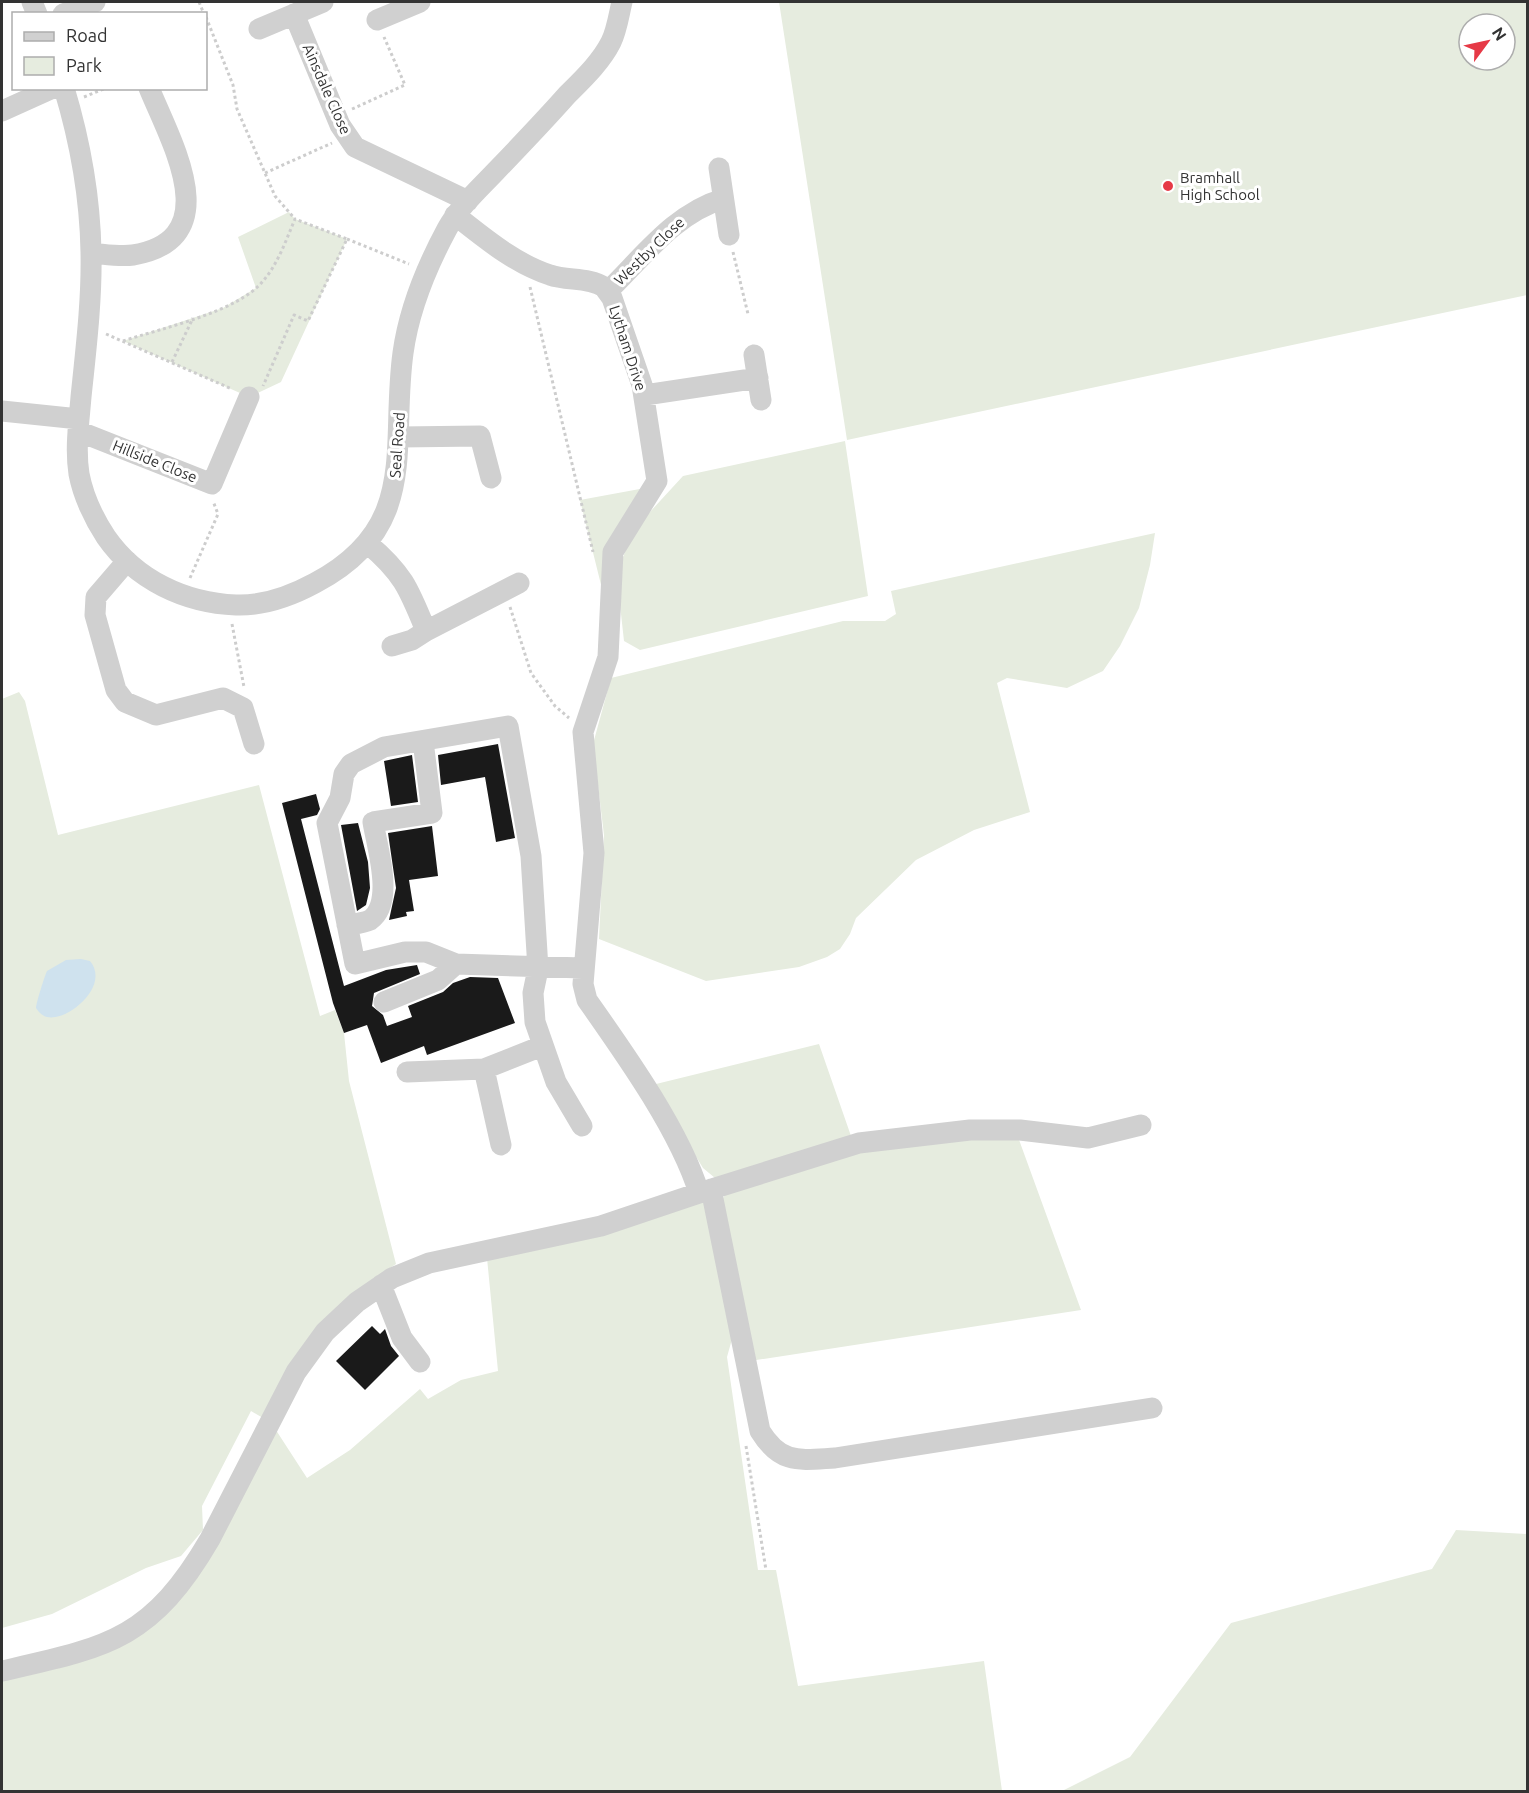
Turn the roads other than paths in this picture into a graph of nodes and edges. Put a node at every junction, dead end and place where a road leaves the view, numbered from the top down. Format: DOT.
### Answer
graph roads {
  1 [pos="95,2"];
  2 [pos="323,2"];
  3 [pos="420,2"];
  4 [pos="622,2"];
  5 [pos="68,12"];
  6 [pos="294,14"];
  7 [pos="377,20"];
  8 [pos="259,29"];
  9 [pos="49,90"];
  10 [pos="65,90"];
  11 [pos="150,90"];
  12 [pos="2,111"];
  13 [pos="719,168"];
  14 [pos="723,199"];
  15 [pos="462,208"];
  16 [pos="729,235"];
  17 [pos="91,253"];
  18 [pos="608,291"];
  19 [pos="754,355"];
  20 [pos="758,378"];
  21 [pos="645,395"];
  22 [pos="249,397"];
  23 [pos="761,400"];
  24 [pos="2,411"];
  25 [pos="78,425"];
  26 [pos="400,437"];
  27 [pos="491,478"];
  28 [pos="367,543"];
  29 [pos="127,561"];
  30 [pos="512,587"];
  31 [pos="426,631"];
  32 [pos="392,646"];
  33 [pos="423,741"];
  34 [pos="254,744"];
  35 [pos="347,925"];
  36 [pos="456,964"];
  37 [pos="583,968"];
  38 [pos="538,969"];
  39 [pos="384,1002"];
  40 [pos="542,1046"];
  41 [pos="483,1069"];
  42 [pos="407,1072"];
  43 [pos="1141,1125"];
  44 [pos="582,1126"];
  45 [pos="501,1145"];
  46 [pos="705,1191"];
  47 [pos="381,1285"];
  48 [pos="420,1362"];
  49 [pos="1152,1408"];
  50 [pos="2,1671"];
  1 -- 5 [label="street"];
  2 -- 6 [label="street"];
  3 -- 7 [label="street"];
  4 -- 15 [label="street, Seal Road"];
  6 -- 8 [label="street"];
  6 -- 15 [label="street, Ainsdale Close"];
  9 -- 12 [label="street"];
  10 -- 17 [label="street, Seal Road"];
  11 -- 17 [label="street"];
  13 -- 14 [label="street"];
  14 -- 16 [label="street"];
  14 -- 18 [label="street, Westby Close"];
  15 -- 18 [label="street, Lytham Drive"];
  15 -- 26 [label="street, Seal Road"];
  17 -- 25 [label="street, Seal Road"];
  18 -- 21 [label="street, Lytham Drive"];
  19 -- 20 [label="street"];
  20 -- 21 [label="street"];
  20 -- 23 [label="street"];
  21 -- 37 [label="street, Lytham Drive"];
  22 -- 25 [label="street, Hillside Close"];
  24 -- 25 [label="street, Hillside Close"];
  25 -- 29 [label="street, Seal Road"];
  26 -- 27 [label="street"];
  26 -- 28 [label="street, Seal Road"];
  28 -- 29 [label="street, Seal Road"];
  28 -- 31 [label="street"];
  29 -- 34 [label="street"];
  30 -- 31 [label="street"];
  31 -- 32 [label="street"];
  33 -- 35 [label="street"];
  33 -- 35 [label="street"];
  33 -- 38 [label="street"];
  35 -- 36 [label="street"];
  36 -- 38 [label="street"];
  36 -- 39 [label="street"];
  37 -- 38 [label="street"];
  37 -- 46 [label="street"];
  38 -- 40 [label="street"];
  40 -- 41 [label="street"];
  40 -- 44 [label="street"];
  41 -- 42 [label="street"];
  41 -- 45 [label="street"];
  43 -- 46 [label="street"];
  46 -- 47 [label="street"];
  46 -- 49 [label="street"];
  47 -- 48 [label="street"];
  47 -- 50 [label="street"];
}
